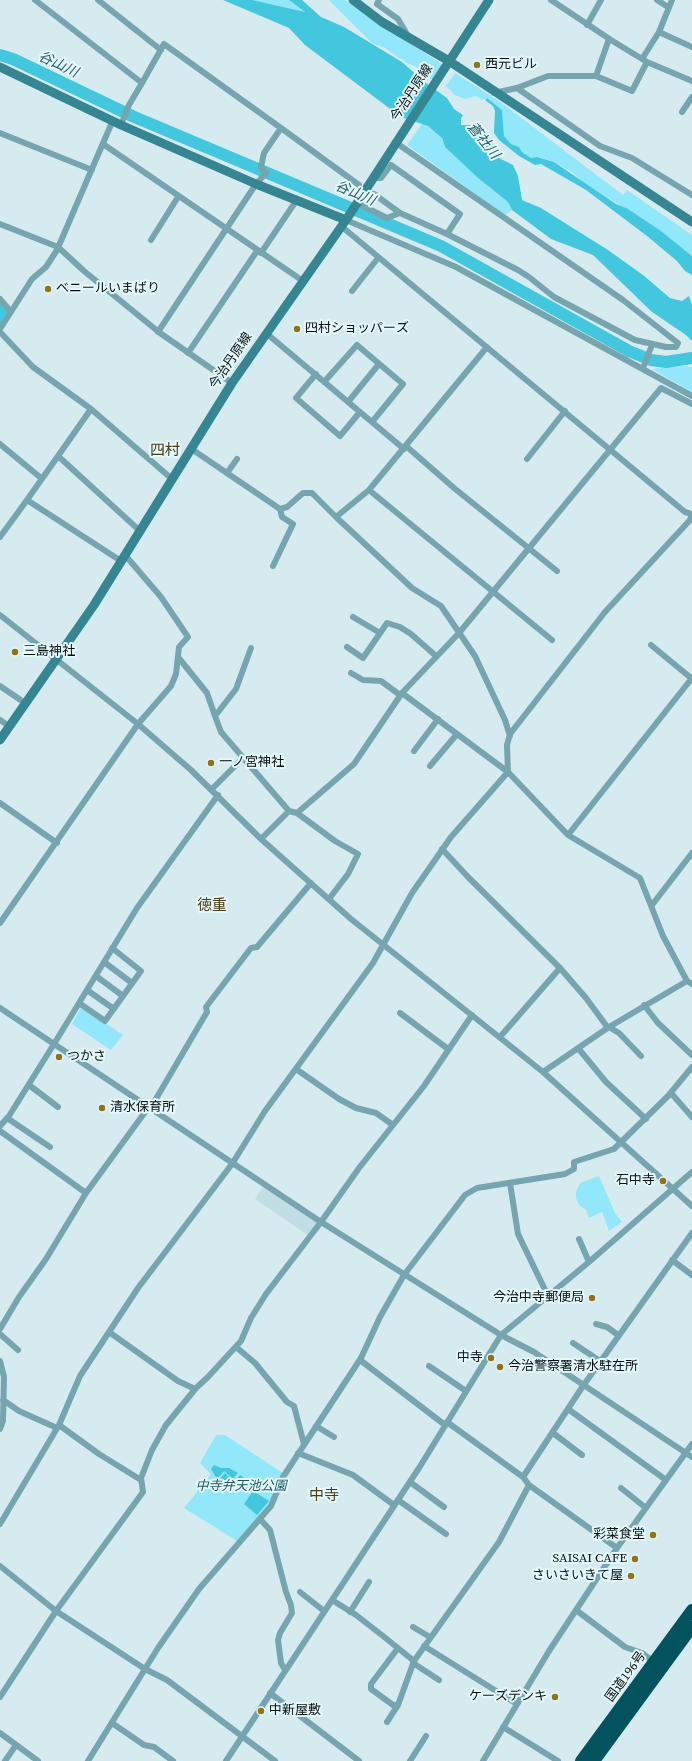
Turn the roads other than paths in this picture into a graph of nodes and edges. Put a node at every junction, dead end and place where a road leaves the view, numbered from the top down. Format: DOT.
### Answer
graph roads {
  1 [pos="35,0"];
  2 [pos="98,0"];
  3 [pos="353,0"];
  4 [pos="379,0"];
  5 [pos="489,0"];
  6 [pos="551,0"];
  7 [pos="601,0"];
  8 [pos="657,0"];
  9 [pos="672,0"];
  10 [pos="668,7"];
  11 [pos="588,25"];
  12 [pos="659,32"];
  13 [pos="409,38"];
  14 [pos="609,39"];
  15 [pos="692,47"];
  16 [pos="161,50"];
  17 [pos="644,60"];
  18 [pos="447,64"];
  19 [pos="0,67"];
  20 [pos="596,76"];
  21 [pos="692,81"];
  22 [pos="142,83"];
  23 [pos="516,88"];
  24 [pos="494,93"];
  25 [pos="692,97"];
  26 [pos="682,112"];
  27 [pos="119,122"];
  28 [pos="281,128"];
  29 [pos="0,133"];
  30 [pos="395,142"];
  31 [pos="103,144"];
  32 [pos="92,170"];
  33 [pos="373,178"];
  34 [pos="258,182"];
  35 [pos="359,185"];
  36 [pos="374,194"];
  37 [pos="692,195"];
  38 [pos="178,197"];
  39 [pos="296,201"];
  40 [pos="356,204"];
  41 [pos="400,213"];
  42 [pos="345,221"];
  43 [pos="692,222"];
  44 [pos="0,224"];
  45 [pos="227,230"];
  46 [pos="447,234"];
  47 [pos="150,240"];
  48 [pos="58,247"];
  49 [pos="259,252"];
  50 [pos="378,258"];
  51 [pos="303,281"];
  52 [pos="352,291"];
  53 [pos="0,299"];
  54 [pos="10,312"];
  55 [pos="0,329"];
  56 [pos="0,332"];
  57 [pos="158,332"];
  58 [pos="266,333"];
  59 [pos="652,345"];
  60 [pos="487,347"];
  61 [pos="188,353"];
  62 [pos="379,364"];
  63 [pos="643,368"];
  64 [pos="316,374"];
  65 [pos="324,382"];
  66 [pos="232,383"];
  67 [pos="692,396"];
  68 [pos="348,402"];
  69 [pos="692,404"];
  70 [pos="91,409"];
  71 [pos="565,411"];
  72 [pos="360,412"];
  73 [pos="372,422"];
  74 [pos="0,444"];
  75 [pos="405,447"];
  76 [pos="190,448"];
  77 [pos="610,448"];
  78 [pos="58,456"];
  79 [pos="237,459"];
  80 [pos="527,459"];
  81 [pos="227,473"];
  82 [pos="41,478"];
  83 [pos="172,479"];
  84 [pos="369,490"];
  85 [pos="27,500"];
  86 [pos="280,509"];
  87 [pos="692,514"];
  88 [pos="336,517"];
  89 [pos="140,531"];
  90 [pos="0,537"];
  91 [pos="529,548"];
  92 [pos="123,558"];
  93 [pos="273,566"];
  94 [pos="558,571"];
  95 [pos="494,591"];
  96 [pos="0,614"];
  97 [pos="353,617"];
  98 [pos="380,633"];
  99 [pos="459,633"];
  100 [pos="552,640"];
  101 [pos="650,645"];
  102 [pos="347,647"];
  103 [pos="251,648"];
  104 [pos="177,656"];
  105 [pos="436,656"];
  106 [pos="56,660"];
  107 [pos="351,673"];
  108 [pos="692,678"];
  109 [pos="0,686"];
  110 [pos="401,694"];
  111 [pos="25,704"];
  112 [pos="215,716"];
  113 [pos="438,719"];
  114 [pos="0,720"];
  115 [pos="138,724"];
  116 [pos="9,726"];
  117 [pos="457,734"];
  118 [pos="510,736"];
  119 [pos="0,740"];
  120 [pos="414,751"];
  121 [pos="243,758"];
  122 [pos="430,766"];
  123 [pos="508,772"];
  124 [pos="212,789"];
  125 [pos="218,794"];
  126 [pos="0,803"];
  127 [pos="289,811"];
  128 [pos="297,813"];
  129 [pos="568,835"];
  130 [pos="261,839"];
  131 [pos="57,843"];
  132 [pos="442,849"];
  133 [pos="692,853"];
  134 [pos="311,883"];
  135 [pos="329,899"];
  136 [pos="652,904"];
  137 [pos="0,923"];
  138 [pos="382,946"];
  139 [pos="112,948"];
  140 [pos="104,962"];
  141 [pos="560,968"];
  142 [pos="96,976"];
  143 [pos="132,983"];
  144 [pos="689,983"];
  145 [pos="87,990"];
  146 [pos="123,996"];
  147 [pos="79,1002"];
  148 [pos="644,1005"];
  149 [pos="0,1008"];
  150 [pos="114,1009"];
  151 [pos="400,1013"];
  152 [pos="472,1015"];
  153 [pos="608,1028"];
  154 [pos="500,1037"];
  155 [pos="54,1044"];
  156 [pos="578,1048"];
  157 [pos="448,1049"];
  158 [pos="692,1055"];
  159 [pos="641,1056"];
  160 [pos="692,1067"];
  161 [pos="296,1068"];
  162 [pos="543,1072"];
  163 [pos="29,1085"];
  164 [pos="671,1093"];
  165 [pos="58,1106"];
  166 [pos="149,1108"];
  167 [pos="7,1118"];
  168 [pos="692,1118"];
  169 [pos="646,1119"];
  170 [pos="393,1125"];
  171 [pos="0,1126"];
  172 [pos="0,1131"];
  173 [pos="622,1143"];
  174 [pos="50,1147"];
  175 [pos="232,1164"];
  176 [pos="692,1172"];
  177 [pos="510,1183"];
  178 [pos="672,1189"];
  179 [pos="86,1192"];
  180 [pos="692,1206"];
  181 [pos="321,1222"];
  182 [pos="692,1233"];
  183 [pos="579,1239"];
  184 [pos="672,1260"];
  185 [pos="589,1262"];
  186 [pos="404,1275"];
  187 [pos="692,1275"];
  188 [pos="548,1296"];
  189 [pos="596,1324"];
  190 [pos="0,1329"];
  191 [pos="109,1332"];
  192 [pos="0,1334"];
  193 [pos="501,1335"];
  194 [pos="618,1335"];
  195 [pos="573,1343"];
  196 [pos="236,1347"];
  197 [pos="18,1350"];
  198 [pos="360,1360"];
  199 [pos="0,1361"];
  200 [pos="600,1361"];
  201 [pos="429,1366"];
  202 [pos="583,1386"];
  203 [pos="195,1389"];
  204 [pos="466,1391"];
  205 [pos="3,1400"];
  206 [pos="568,1409"];
  207 [pos="446,1423"];
  208 [pos="316,1426"];
  209 [pos="58,1427"];
  210 [pos="0,1429"];
  211 [pos="553,1433"];
  212 [pos="334,1437"];
  213 [pos="304,1444"];
  214 [pos="692,1444"];
  215 [pos="298,1453"];
  216 [pos="686,1453"];
  217 [pos="582,1455"];
  218 [pos="692,1457"];
  219 [pos="523,1476"];
  220 [pos="141,1480"];
  221 [pos="666,1480"];
  222 [pos="410,1482"];
  223 [pos="530,1485"];
  224 [pos="620,1488"];
  225 [pos="396,1503"];
  226 [pos="444,1507"];
  227 [pos="646,1508"];
  228 [pos="260,1519"];
  229 [pos="0,1523"];
  230 [pos="446,1534"];
  231 [pos="617,1548"];
  232 [pos="0,1566"];
  233 [pos="369,1582"];
  234 [pos="300,1592"];
  235 [pos="332,1600"];
  236 [pos="576,1610"];
  237 [pos="692,1610"];
  238 [pos="56,1611"];
  239 [pos="324,1611"];
  240 [pos="350,1612"];
  241 [pos="692,1626"];
  242 [pos="413,1627"];
  243 [pos="430,1637"];
  244 [pos="424,1646"];
  245 [pos="398,1648"];
  246 [pos="413,1662"];
  247 [pos="654,1662"];
  248 [pos="145,1669"];
  249 [pos="285,1670"];
  250 [pos="439,1680"];
  251 [pos="270,1693"];
  252 [pos="0,1697"];
  253 [pos="517,1704"];
  254 [pos="398,1705"];
  255 [pos="112,1722"];
  256 [pos="386,1722"];
  257 [pos="503,1727"];
  258 [pos="0,1733"];
  259 [pos="242,1736"];
  260 [pos="426,1736"];
  261 [pos="16,1745"];
  262 [pos="5,1761"];
  263 [pos="38,1761"];
  264 [pos="88,1761"];
  265 [pos="173,1761"];
  266 [pos="226,1761"];
  267 [pos="275,1761"];
  268 [pos="359,1761"];
  269 [pos="410,1761"];
  270 [pos="483,1761"];
  271 [pos="558,1761"];
  272 [pos="581,1761"];
  273 [pos="594,1761"];
  1 -- 22 [label="street"];
  2 -- 16 [label="street"];
  3 -- 13 [label="main road"];
  4 -- 13 [label="street"];
  5 -- 18 [label="main road, 今治丹原線"];
  6 -- 11 [label="street"];
  7 -- 11 [label="street"];
  8 -- 10 [label="street"];
  9 -- 10 [label="street"];
  10 -- 12 [label="street"];
  11 -- 14 [label="street"];
  12 -- 15 [label="street"];
  12 -- 17 [label="street"];
  13 -- 18 [label="main road"];
  14 -- 17 [label="street"];
  14 -- 20 [label="street"];
  16 -- 22 [label="street"];
  16 -- 28 [label="street"];
  17 -- 20 [label="street"];
  17 -- 21 [label="street"];
  18 -- 24 [label="main road"];
  18 -- 30 [label="main road, 今治丹原線"];
  19 -- 27 [label="main road"];
  20 -- 23 [label="street"];
  22 -- 27 [label="street"];
  23 -- 24 [label="street"];
  23 -- 37 [label="street"];
  24 -- 43 [label="main road"];
  25 -- 26 [label="street"];
  27 -- 31 [label="street"];
  27 -- 34 [label="main road"];
  28 -- 34 [label="street"];
  28 -- 35 [label="street"];
  29 -- 32 [label="street"];
  30 -- 33 [label="main road, 今治丹原線"];
  30 -- 59 [label="street"];
  31 -- 32 [label="street"];
  31 -- 38 [label="street"];
  32 -- 48 [label="street"];
  33 -- 40 [label="main road, 今治丹原線"];
  33 -- 46 [label="street"];
  34 -- 39 [label="main road"];
  34 -- 45 [label="street"];
  36 -- 41 [label="street"];
  38 -- 45 [label="street"];
  38 -- 47 [label="street"];
  39 -- 42 [label="main road"];
  39 -- 49 [label="street"];
  40 -- 41 [label="street"];
  40 -- 42 [label="main road, 今治丹原線"];
  41 -- 46 [label="street"];
  42 -- 50 [label="street"];
  42 -- 51 [label="main road, 今治丹原線"];
  42 -- 63 [label="street"];
  44 -- 48 [label="street"];
  45 -- 49 [label="street"];
  45 -- 57 [label="street"];
  46 -- 59 [label="street"];
  48 -- 54 [label="street"];
  48 -- 57 [label="street"];
  49 -- 51 [label="street"];
  49 -- 61 [label="street"];
  50 -- 52 [label="street"];
  50 -- 60 [label="street"];
  51 -- 58 [label="main road, 今治丹原線"];
  53 -- 54 [label="street"];
  54 -- 55 [label="street"];
  56 -- 70 [label="street"];
  57 -- 61 [label="street"];
  58 -- 64 [label="street"];
  58 -- 66 [label="main road, 今治丹原線"];
  59 -- 63 [label="street"];
  60 -- 71 [label="street"];
  60 -- 75 [label="street"];
  61 -- 66 [label="street"];
  62 -- 65 [label="street"];
  62 -- 68 [label="street"];
  62 -- 73 [label="street"];
  63 -- 67 [label="street"];
  64 -- 65 [label="street"];
  64 -- 72 [label="street"];
  65 -- 68 [label="street"];
  66 -- 76 [label="main road, 今治丹原線"];
  68 -- 72 [label="street"];
  69 -- 77 [label="street"];
  70 -- 78 [label="street"];
  70 -- 83 [label="street"];
  71 -- 77 [label="street"];
  71 -- 80 [label="street"];
  72 -- 73 [label="street"];
  73 -- 75 [label="street"];
  74 -- 82 [label="street"];
  75 -- 84 [label="street"];
  75 -- 91 [label="street"];
  76 -- 81 [label="street"];
  76 -- 83 [label="main road, 今治丹原線"];
  77 -- 87 [label="street"];
  77 -- 91 [label="street"];
  78 -- 82 [label="street"];
  78 -- 89 [label="street"];
  79 -- 81 [label="street"];
  81 -- 86 [label="street"];
  82 -- 85 [label="street"];
  83 -- 89 [label="main road, 今治丹原線"];
  84 -- 88 [label="street"];
  84 -- 95 [label="street"];
  85 -- 90 [label="street"];
  85 -- 92 [label="street"];
  86 -- 88 [label="street"];
  86 -- 93 [label="street"];
  87 -- 118 [label="street"];
  88 -- 99 [label="street"];
  89 -- 92 [label="main road, 今治丹原線"];
  91 -- 94 [label="street"];
  91 -- 95 [label="street"];
  92 -- 104 [label="street"];
  92 -- 106 [label="main road, 今治丹原線"];
  95 -- 99 [label="street"];
  95 -- 100 [label="street"];
  96 -- 106 [label="street"];
  97 -- 98 [label="street"];
  98 -- 102 [label="street"];
  98 -- 105 [label="street"];
  99 -- 105 [label="street"];
  99 -- 118 [label="street"];
  101 -- 108 [label="street"];
  103 -- 112 [label="street"];
  104 -- 112 [label="street"];
  104 -- 115 [label="street"];
  105 -- 110 [label="street"];
  106 -- 111 [label="main road, 今治丹原線"];
  106 -- 115 [label="street"];
  107 -- 110 [label="street"];
  108 -- 129 [label="street"];
  109 -- 111 [label="street"];
  110 -- 113 [label="street"];
  110 -- 128 [label="street"];
  111 -- 116 [label="main road, 今治丹原線"];
  112 -- 121 [label="street"];
  113 -- 117 [label="street"];
  113 -- 120 [label="street"];
  114 -- 116 [label="street"];
  115 -- 124 [label="street"];
  115 -- 131 [label="street"];
  116 -- 119 [label="main road, 今治丹原線"];
  117 -- 122 [label="street"];
  117 -- 123 [label="street"];
  118 -- 123 [label="street"];
  121 -- 124 [label="street"];
  121 -- 127 [label="street"];
  123 -- 129 [label="street"];
  123 -- 132 [label="street"];
  124 -- 125 [label="street"];
  125 -- 130 [label="street"];
  125 -- 139 [label="street"];
  126 -- 131 [label="street"];
  127 -- 128 [label="street"];
  127 -- 130 [label="street"];
  128 -- 135 [label="street"];
  129 -- 136 [label="street"];
  130 -- 134 [label="street"];
  131 -- 137 [label="street"];
  132 -- 138 [label="street"];
  132 -- 141 [label="street"];
  133 -- 136 [label="street"];
  134 -- 135 [label="street"];
  134 -- 166 [label="street"];
  135 -- 138 [label="street"];
  136 -- 144 [label="street"];
  138 -- 152 [label="street"];
  138 -- 161 [label="street"];
  139 -- 140 [label="street"];
  139 -- 143 [label="street"];
  140 -- 142 [label="street"];
  140 -- 143 [label="street"];
  141 -- 153 [label="street"];
  141 -- 154 [label="street"];
  142 -- 145 [label="street"];
  142 -- 146 [label="street"];
  143 -- 146 [label="street"];
  144 -- 148 [label="street"];
  145 -- 147 [label="street"];
  145 -- 150 [label="street"];
  146 -- 150 [label="street"];
  147 -- 150 [label="street"];
  147 -- 155 [label="street"];
  148 -- 153 [label="street"];
  148 -- 158 [label="street"];
  149 -- 155 [label="street"];
  151 -- 157 [label="street"];
  152 -- 154 [label="street"];
  152 -- 157 [label="street"];
  153 -- 156 [label="street"];
  153 -- 159 [label="street"];
  154 -- 162 [label="street"];
  155 -- 163 [label="street"];
  155 -- 166 [label="street"];
  156 -- 162 [label="street"];
  156 -- 169 [label="street"];
  157 -- 170 [label="street"];
  160 -- 164 [label="street"];
  161 -- 170 [label="street"];
  161 -- 175 [label="street"];
  162 -- 173 [label="street"];
  163 -- 165 [label="street"];
  163 -- 167 [label="street"];
  164 -- 168 [label="street"];
  164 -- 169 [label="street"];
  166 -- 175 [label="street"];
  166 -- 179 [label="street"];
  167 -- 171 [label="street"];
  167 -- 174 [label="street"];
  169 -- 173 [label="street"];
  170 -- 181 [label="street"];
  172 -- 179 [label="street"];
  173 -- 177 [label="street"];
  173 -- 178 [label="street"];
  175 -- 181 [label="street"];
  175 -- 191 [label="street"];
  176 -- 178 [label="street"];
  177 -- 186 [label="street"];
  177 -- 188 [label="street"];
  178 -- 180 [label="street"];
  178 -- 185 [label="street"];
  179 -- 190 [label="street"];
  181 -- 186 [label="street"];
  181 -- 196 [label="street"];
  182 -- 184 [label="street"];
  183 -- 185 [label="street"];
  184 -- 187 [label="street"];
  184 -- 194 [label="street"];
  185 -- 188 [label="street"];
  186 -- 193 [label="street"];
  186 -- 198 [label="street"];
  188 -- 193 [label="street"];
  189 -- 194 [label="street"];
  191 -- 203 [label="street"];
  191 -- 209 [label="street"];
  192 -- 197 [label="street"];
  193 -- 202 [label="street"];
  193 -- 204 [label="street"];
  194 -- 200 [label="street"];
  195 -- 200 [label="street"];
  196 -- 203 [label="street"];
  196 -- 213 [label="street"];
  198 -- 207 [label="street"];
  198 -- 208 [label="street"];
  199 -- 205 [label="street"];
  200 -- 202 [label="street"];
  201 -- 204 [label="street"];
  202 -- 206 [label="street"];
  202 -- 216 [label="street"];
  203 -- 220 [label="street"];
  204 -- 207 [label="street"];
  205 -- 209 [label="street"];
  205 -- 210 [label="street"];
  206 -- 211 [label="street"];
  206 -- 221 [label="street"];
  207 -- 219 [label="street"];
  207 -- 222 [label="street"];
  208 -- 212 [label="street"];
  208 -- 213 [label="street"];
  209 -- 220 [label="street"];
  209 -- 229 [label="street"];
  211 -- 217 [label="street"];
  211 -- 219 [label="street"];
  213 -- 215 [label="street"];
  214 -- 216 [label="street"];
  215 -- 225 [label="street"];
  215 -- 228 [label="street"];
  216 -- 218 [label="street"];
  216 -- 221 [label="street"];
  219 -- 223 [label="street"];
  220 -- 238 [label="street"];
  221 -- 227 [label="street"];
  222 -- 225 [label="street"];
  222 -- 226 [label="street"];
  223 -- 231 [label="street"];
  223 -- 243 [label="street"];
  224 -- 227 [label="street"];
  225 -- 230 [label="street"];
  225 -- 235 [label="street"];
  227 -- 231 [label="street"];
  228 -- 248 [label="street"];
  228 -- 249 [label="street"];
  231 -- 236 [label="street"];
  232 -- 238 [label="street"];
  233 -- 240 [label="street"];
  234 -- 239 [label="street"];
  235 -- 239 [label="street"];
  235 -- 240 [label="street"];
  236 -- 247 [label="street"];
  236 -- 253 [label="street"];
  237 -- 247 [label="highway, 国道196号"];
  238 -- 248 [label="street"];
  238 -- 252 [label="street"];
  239 -- 249 [label="street"];
  240 -- 245 [label="street"];
  241 -- 273 [label="highway, 国道196号"];
  242 -- 243 [label="street"];
  243 -- 244 [label="street"];
  244 -- 246 [label="street"];
  244 -- 253 [label="street"];
  245 -- 246 [label="street"];
  245 -- 254 [label="street"];
  246 -- 250 [label="street"];
  246 -- 254 [label="street"];
  247 -- 272 [label="highway, 国道196号"];
  248 -- 255 [label="street"];
  248 -- 259 [label="street"];
  249 -- 251 [label="street"];
  251 -- 259 [label="street"];
  251 -- 268 [label="street"];
  253 -- 257 [label="street"];
  254 -- 256 [label="street"];
  255 -- 264 [label="street"];
  255 -- 265 [label="street"];
  257 -- 270 [label="street"];
  257 -- 271 [label="street"];
  258 -- 261 [label="street"];
  259 -- 266 [label="street"];
  259 -- 267 [label="street"];
  260 -- 269 [label="street"];
  261 -- 262 [label="street"];
  261 -- 263 [label="street"];
}
